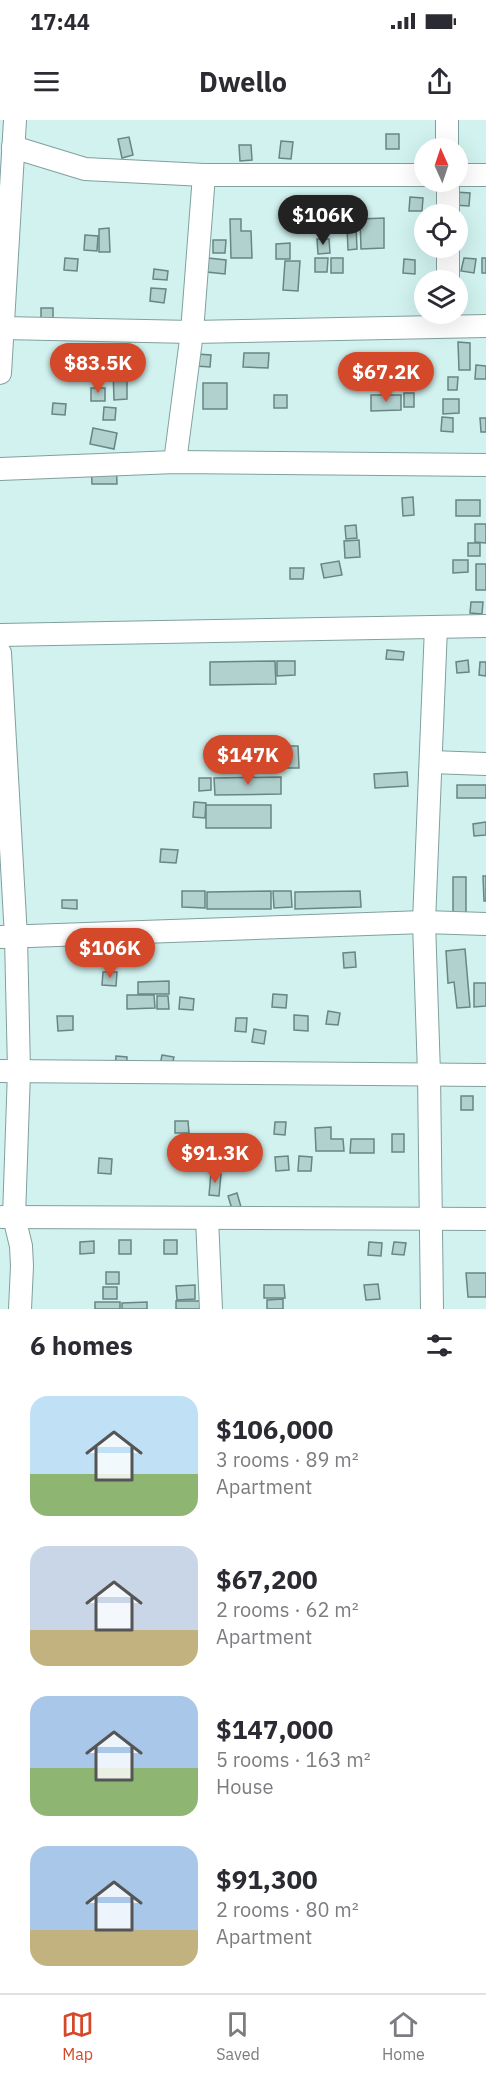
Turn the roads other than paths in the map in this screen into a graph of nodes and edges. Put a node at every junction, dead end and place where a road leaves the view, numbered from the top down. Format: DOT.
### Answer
graph roads {
  1 [pos="15,120"];
  2 [pos="447,120"];
  3 [pos="447,138"];
  4 [pos="13,147"];
  5 [pos="204,175"];
  6 [pos="414,175"];
  7 [pos="468,175"];
  8 [pos="486,175"];
  9 [pos="414,322"];
  10 [pos="468,324"];
  11 [pos="486,327"];
  12 [pos="3,328"];
  13 [pos="192,332"];
  14 [pos="1,351"];
  15 [pos="0,373"];
  16 [pos="175,462"];
  17 [pos="486,465"];
  18 [pos="0,469"];
  19 [pos="436,627"];
  20 [pos="486,627"];
  21 [pos="0,635"];
  22 [pos="0,653"];
  23 [pos="431,762"];
  24 [pos="486,764"];
  25 [pos="424,922"];
  26 [pos="486,924"];
  27 [pos="8,937"];
  28 [pos="10,1071"];
  29 [pos="429,1074"];
  30 [pos="486,1075"];
  31 [pos="7,1217"];
  32 [pos="207,1218"];
  33 [pos="431,1219"];
  34 [pos="486,1219"];
  35 [pos="20,1309"];
  36 [pos="211,1309"];
  37 [pos="432,1309"];
  1 -- 4 [label="street"];
  2 -- 3 [label="street"];
  4 -- 5 [label="street"];
  4 -- 12 [label="street"];
  5 -- 6 [label="street"];
  5 -- 13 [label="street"];
  7 -- 8 [label="street"];
  9 -- 13 [label="street"];
  10 -- 11 [label="street"];
  12 -- 13 [label="street"];
  12 -- 14 [label="street"];
  13 -- 16 [label="street"];
  14 -- 15 [label="street"];
  16 -- 17 [label="street"];
  16 -- 18 [label="street"];
  19 -- 20 [label="street"];
  19 -- 21 [label="street"];
  19 -- 23 [label="street"];
  22 -- 27 [label="street"];
  23 -- 24 [label="street"];
  23 -- 25 [label="street"];
  25 -- 26 [label="street"];
  25 -- 27 [label="street"];
  25 -- 29 [label="street"];
  27 -- 28 [label="street"];
  28 -- 29 [label="street"];
  28 -- 31 [label="street"];
  29 -- 30 [label="street"];
  29 -- 33 [label="street"];
  31 -- 32 [label="street"];
  31 -- 35 [label="street"];
  32 -- 33 [label="street"];
  32 -- 36 [label="street"];
  33 -- 34 [label="street"];
  33 -- 37 [label="street"];
}
